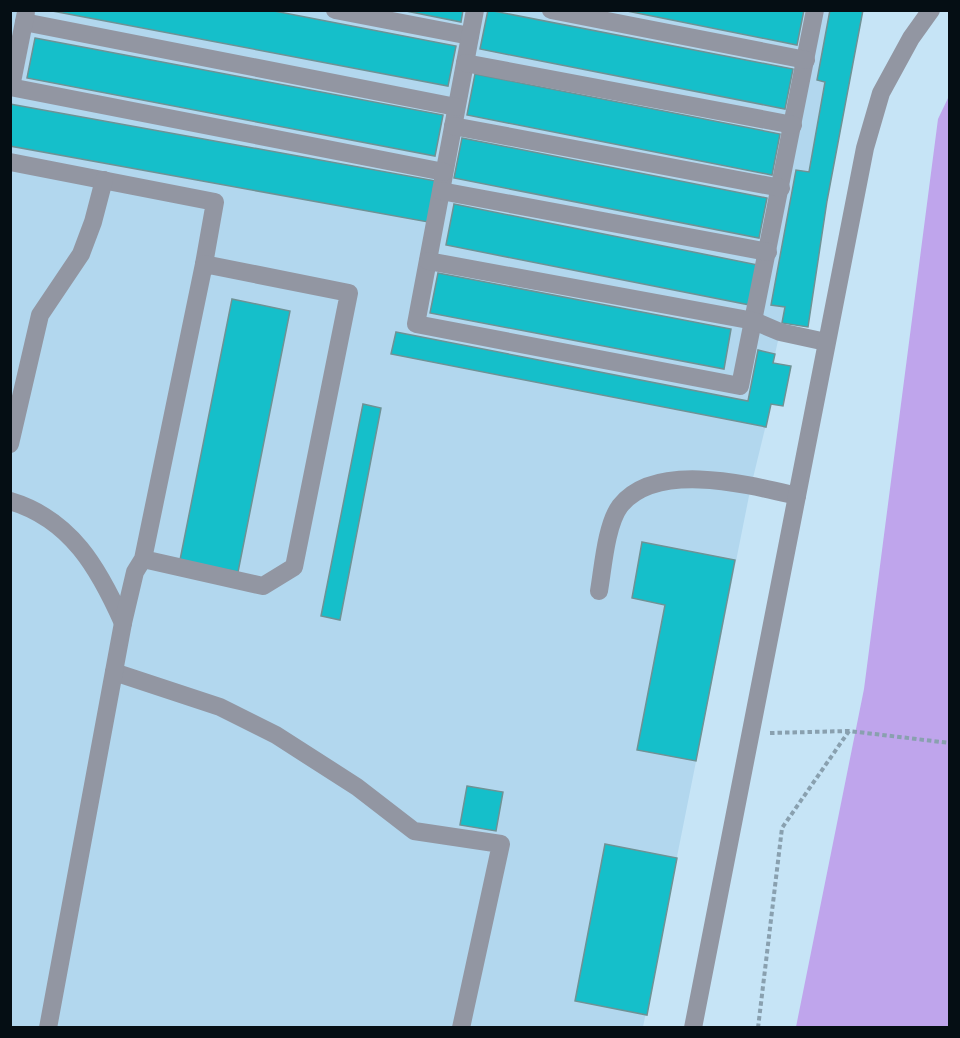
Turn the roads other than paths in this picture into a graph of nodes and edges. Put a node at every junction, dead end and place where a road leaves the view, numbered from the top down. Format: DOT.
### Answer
graph roads {
  1 [pos="335,10"];
  2 [pos="475,10"];
  3 [pos="550,10"];
  4 [pos="815,10"];
  5 [pos="931,10"];
  6 [pos="25,16"];
  7 [pos="470,36"];
  8 [pos="806,60"];
  9 [pos="465,63"];
  10 [pos="11,87"];
  11 [pos="456,107"];
  12 [pos="793,125"];
  13 [pos="453,126"];
  14 [pos="10,162"];
  15 [pos="444,172"];
  16 [pos="104,180"];
  17 [pos="781,188"];
  18 [pos="441,191"];
  19 [pos="768,252"];
  20 [pos="428,261"];
  21 [pos="204,264"];
  22 [pos="754,321"];
  23 [pos="826,342"];
  24 [pos="10,444"];
  25 [pos="797,496"];
  26 [pos="10,501"];
  27 [pos="143,559"];
  28 [pos="599,591"];
  29 [pos="123,623"];
  30 [pos="114,672"];
  31 [pos="48,1028"];
  32 [pos="461,1028"];
  33 [pos="693,1028"];
  1 -- 7 [label="street"];
  2 -- 7 [label="street"];
  3 -- 8 [label="street"];
  4 -- 8 [label="street"];
  5 -- 23 [label="street"];
  6 -- 10 [label="street"];
  6 -- 11 [label="street"];
  7 -- 9 [label="street"];
  8 -- 12 [label="street"];
  9 -- 11 [label="street"];
  9 -- 12 [label="street"];
  10 -- 15 [label="street"];
  11 -- 13 [label="street"];
  12 -- 17 [label="street"];
  13 -- 15 [label="street"];
  13 -- 17 [label="street"];
  14 -- 16 [label="street"];
  15 -- 18 [label="street"];
  16 -- 21 [label="street"];
  16 -- 24 [label="street"];
  17 -- 19 [label="street"];
  18 -- 19 [label="street"];
  18 -- 20 [label="street"];
  19 -- 22 [label="street"];
  20 -- 22 [label="street"];
  20 -- 22 [label="street"];
  21 -- 27 [label="street"];
  21 -- 27 [label="street"];
  22 -- 23 [label="street"];
  23 -- 25 [label="street"];
  25 -- 28 [label="street"];
  25 -- 33 [label="street"];
  26 -- 29 [label="street"];
  27 -- 29 [label="street"];
  29 -- 30 [label="street"];
  30 -- 31 [label="street"];
  30 -- 32 [label="street"];
}
